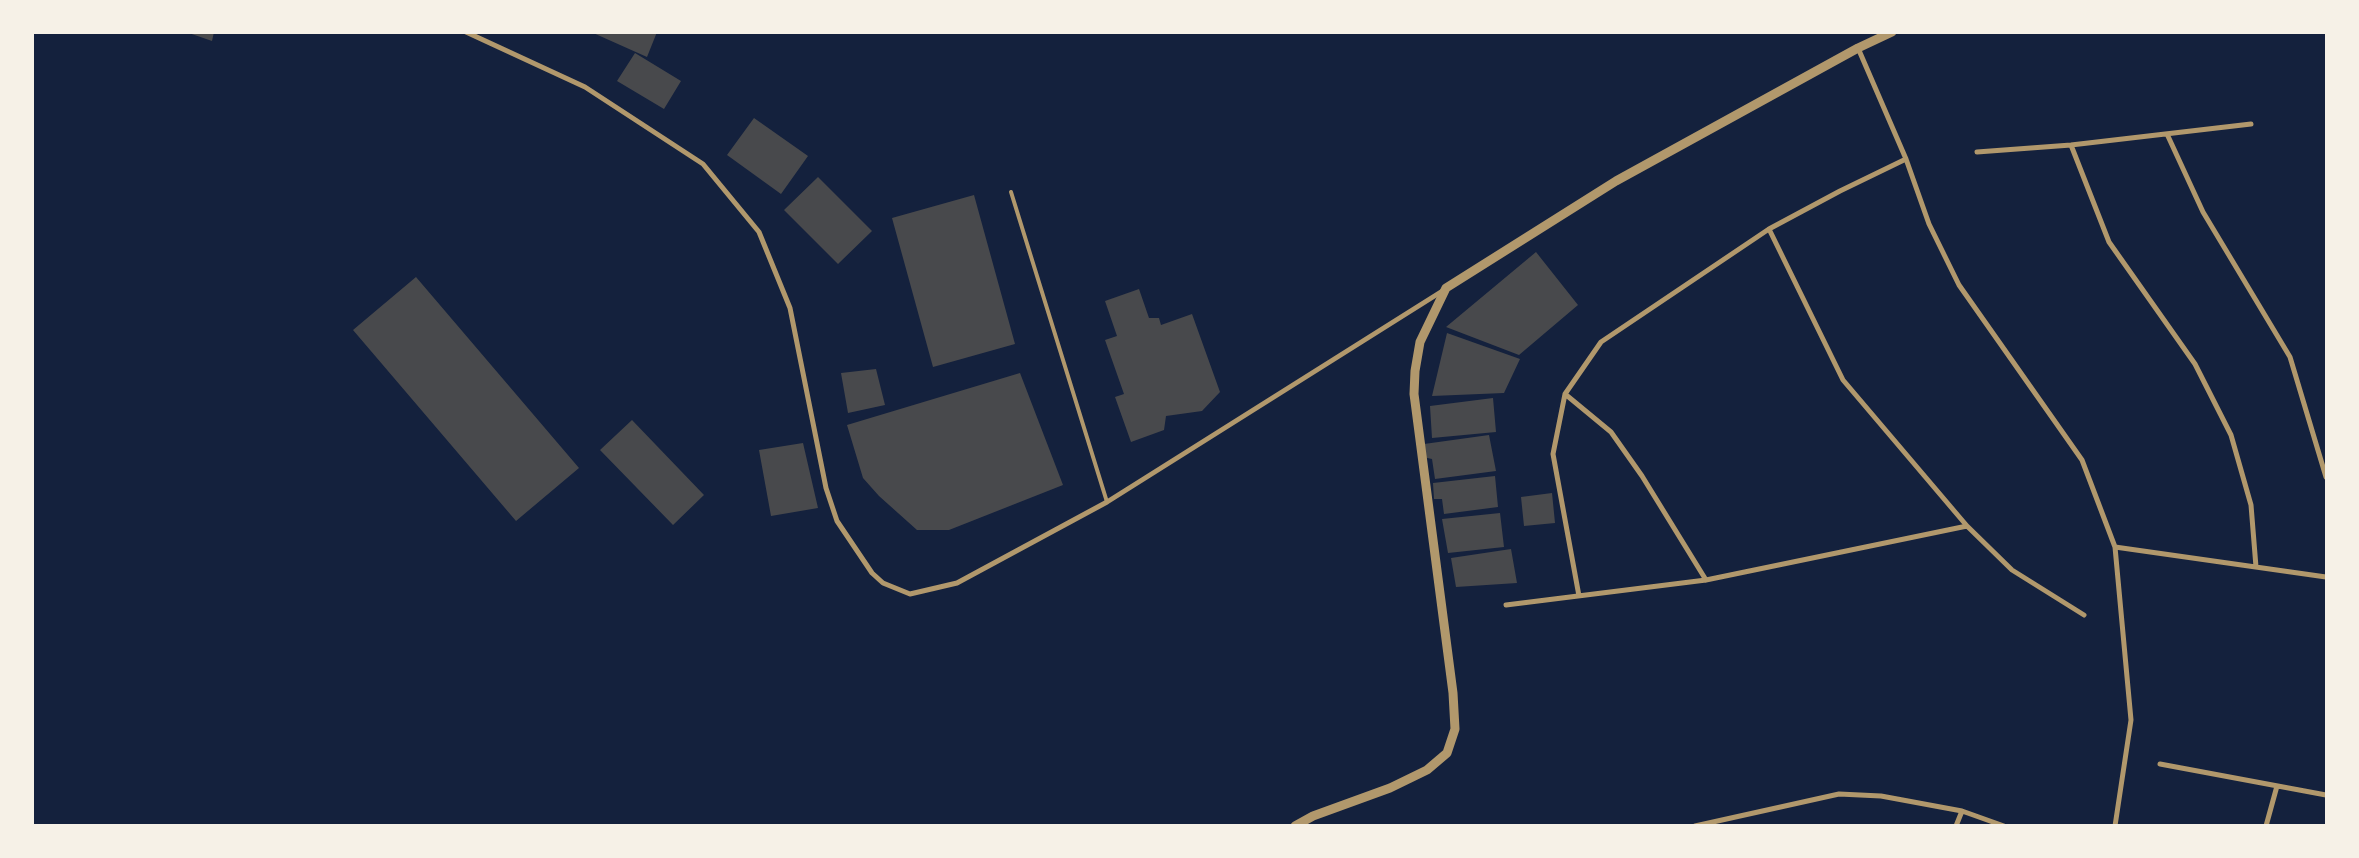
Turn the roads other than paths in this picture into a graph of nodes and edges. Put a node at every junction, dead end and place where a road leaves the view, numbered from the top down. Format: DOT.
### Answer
graph roads {
  1 [pos="466,32"];
  2 [pos="1892,32"];
  3 [pos="1858,48"];
  4 [pos="2251,124"];
  5 [pos="2167,134"];
  6 [pos="2070,145"];
  7 [pos="1977,152"];
  8 [pos="1906,159"];
  9 [pos="1011,192"];
  10 [pos="1769,229"];
  11 [pos="1446,288"];
  12 [pos="1565,394"];
  13 [pos="2326,477"];
  14 [pos="1107,502"];
  15 [pos="1967,526"];
  16 [pos="2114,547"];
  17 [pos="2256,567"];
  18 [pos="2326,577"];
  19 [pos="1706,580"];
  20 [pos="1579,596"];
  21 [pos="1506,605"];
  22 [pos="2084,615"];
  23 [pos="2160,764"];
  24 [pos="2277,786"];
  25 [pos="2326,795"];
  26 [pos="1962,811"];
  27 [pos="1722,823"];
  28 [pos="1295,826"];
  29 [pos="1695,826"];
  30 [pos="1956,826"];
  31 [pos="2004,826"];
  32 [pos="2115,826"];
  33 [pos="2266,826"];
  1 -- 14 [label="street"];
  2 -- 3 [label="street"];
  3 -- 8 [label="street"];
  3 -- 11 [label="street"];
  4 -- 5 [label="street"];
  5 -- 6 [label="street"];
  5 -- 13 [label="street"];
  6 -- 7 [label="street"];
  6 -- 17 [label="street"];
  8 -- 10 [label="street"];
  8 -- 16 [label="street"];
  9 -- 14 [label="lane"];
  10 -- 12 [label="street"];
  10 -- 15 [label="street"];
  11 -- 14 [label="street"];
  11 -- 28 [label="street"];
  12 -- 19 [label="street"];
  12 -- 20 [label="street"];
  15 -- 19 [label="street"];
  15 -- 22 [label="street"];
  16 -- 17 [label="street"];
  16 -- 32 [label="street"];
  17 -- 18 [label="street"];
  19 -- 20 [label="street"];
  20 -- 21 [label="street"];
  23 -- 24 [label="street"];
  24 -- 25 [label="street"];
  24 -- 33 [label="street"];
  26 -- 27 [label="street"];
  26 -- 30 [label="street"];
  26 -- 31 [label="street"];
  27 -- 29 [label="street"];
}
